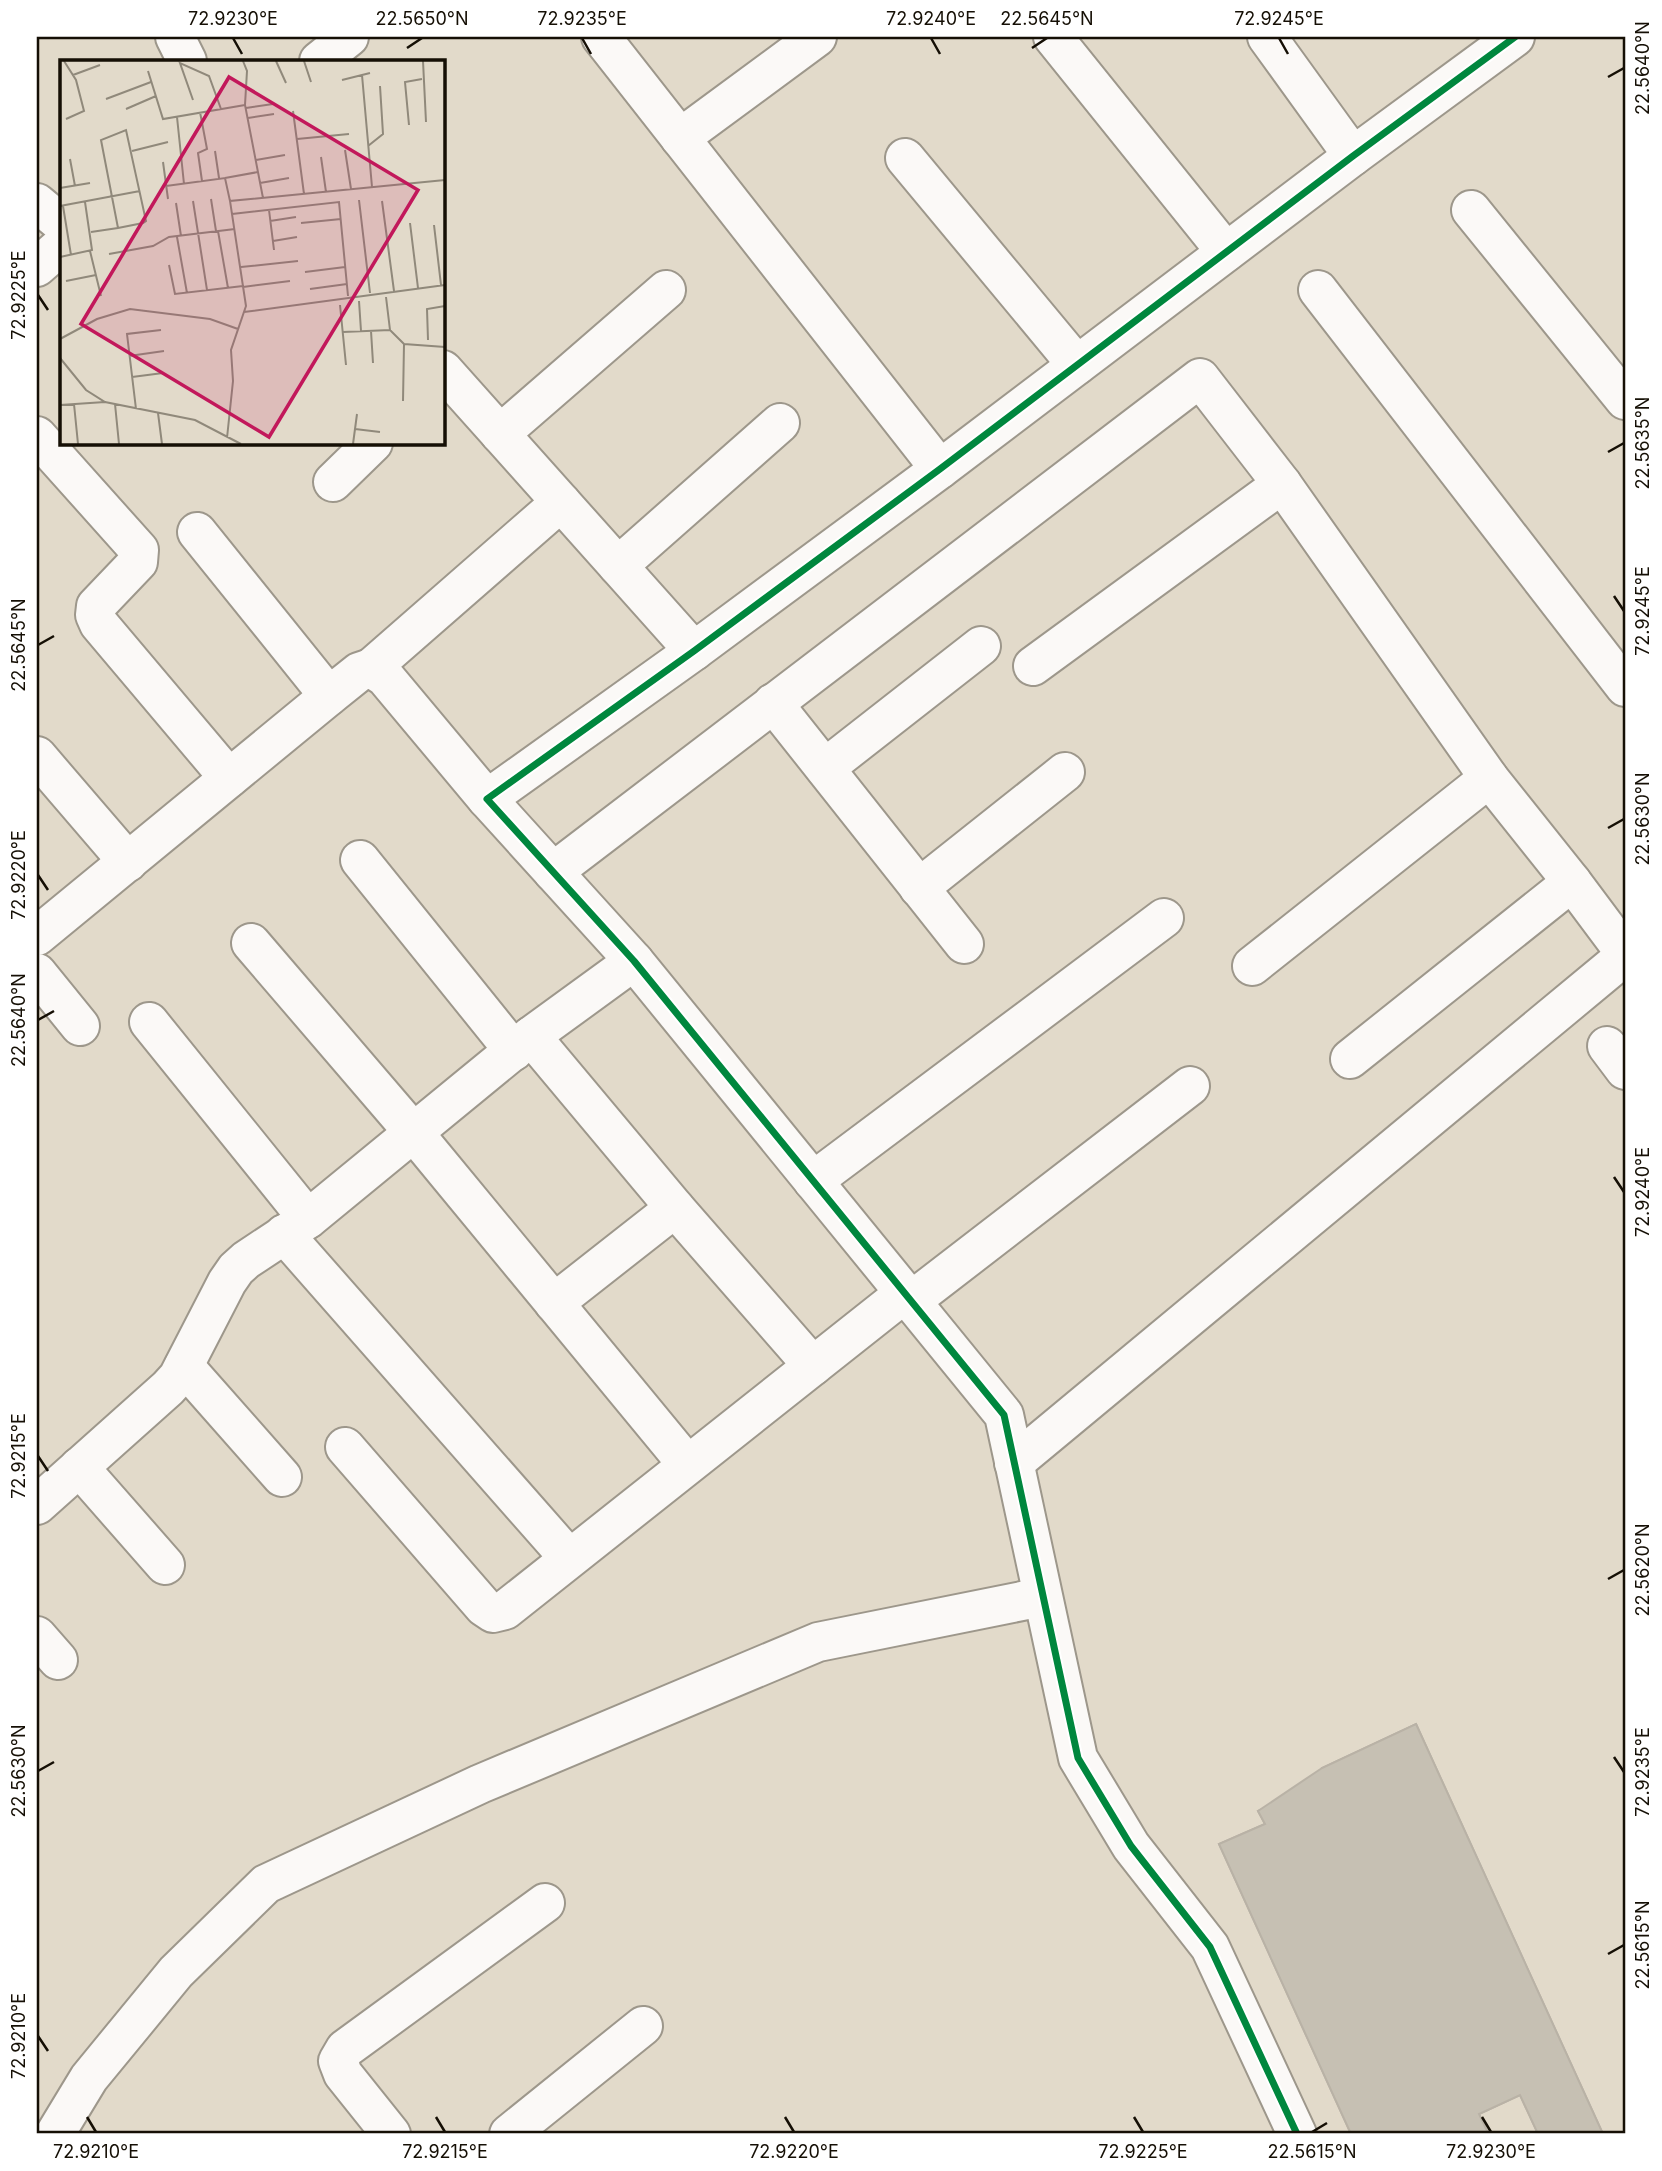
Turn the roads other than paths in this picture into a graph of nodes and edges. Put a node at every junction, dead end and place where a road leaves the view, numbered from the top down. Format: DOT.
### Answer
graph roads {
  1 [pos="175,37"];
  2 [pos="349,37"];
  3 [pos="601,37"];
  4 [pos="817,37"];
  5 [pos="1053,37"];
  6 [pos="1267,37"];
  7 [pos="1515,37"];
  8 [pos="186,60"];
  9 [pos="320,60"];
  10 [pos="680,138"];
  11 [pos="1353,156"];
  12 [pos="905,158"];
  13 [pos="37,203"];
  14 [pos="1471,210"];
  15 [pos="60,222"];
  16 [pos="60,247"];
  17 [pos="1226,252"];
  18 [pos="37,267"];
  19 [pos="666,290"];
  20 [pos="1318,290"];
  21 [pos="1077,365"];
  22 [pos="444,373"];
  23 [pos="1625,400"];
  24 [pos="780,423"];
  25 [pos="500,434"];
  26 [pos="37,436"];
  27 [pos="372,444"];
  28 [pos="940,469"];
  29 [pos="333,482"];
  30 [pos="1282,484"];
  31 [pos="561,502"];
  32 [pos="197,532"];
  33 [pos="618,566"];
  34 [pos="981,646"];
  35 [pos="694,651"];
  36 [pos="1033,666"];
  37 [pos="371,668"];
  38 [pos="1625,687"];
  39 [pos="328,696"];
  40 [pos="773,703"];
  41 [pos="37,756"];
  42 [pos="825,768"];
  43 [pos="1065,772"];
  44 [pos="229,778"];
  45 [pos="1489,778"];
  46 [pos="487,799"];
  47 [pos="360,860"];
  48 [pos="128,862"];
  49 [pos="553,872"];
  50 [pos="1572,882"];
  51 [pos="919,888"];
  52 [pos="1164,918"];
  53 [pos="37,936"];
  54 [pos="251,943"];
  55 [pos="964,944"];
  56 [pos="1625,955"];
  57 [pos="634,961"];
  58 [pos="1252,966"];
  59 [pos="37,973"];
  60 [pos="149,1022"];
  61 [pos="80,1026"];
  62 [pos="523,1044"];
  63 [pos="1350,1059"];
  64 [pos="1190,1086"];
  65 [pos="414,1133"];
  66 [pos="813,1181"];
  67 [pos="675,1208"];
  68 [pos="296,1227"];
  69 [pos="908,1297"];
  70 [pos="554,1303"];
  71 [pos="184,1366"];
  72 [pos="813,1366"];
  73 [pos="345,1447"];
  74 [pos="1014,1463"];
  75 [pos="688,1464"];
  76 [pos="79,1467"];
  77 [pos="282,1477"];
  78 [pos="37,1504"];
  79 [pos="569,1558"];
  80 [pos="165,1565"];
  81 [pos="1042,1597"];
  82 [pos="545,1903"];
  83 [pos="643,2026"];
  84 [pos="55,2134"];
  85 [pos="391,2134"];
  86 [pos="509,2134"];
  87 [pos="1297,2134"];
  1 -- 8 [label="street"];
  2 -- 9 [label="street"];
  3 -- 10 [label="street"];
  4 -- 10 [label="street"];
  5 -- 17 [label="street"];
  6 -- 11 [label="street"];
  7 -- 11 [label="street"];
  10 -- 28 [label="street"];
  11 -- 17 [label="street"];
  12 -- 21 [label="street"];
  13 -- 15 [label="street"];
  14 -- 23 [label="street"];
  16 -- 18 [label="street"];
  17 -- 21 [label="street"];
  19 -- 25 [label="street"];
  20 -- 38 [label="street"];
  21 -- 28 [label="street"];
  22 -- 25 [label="street"];
  24 -- 33 [label="street"];
  25 -- 31 [label="street"];
  26 -- 44 [label="street"];
  27 -- 29 [label="street"];
  28 -- 35 [label="street"];
  30 -- 36 [label="street"];
  30 -- 40 [label="street"];
  30 -- 45 [label="street"];
  31 -- 33 [label="street"];
  31 -- 37 [label="street"];
  32 -- 39 [label="street"];
  33 -- 35 [label="street"];
  34 -- 42 [label="street"];
  35 -- 46 [label="street"];
  37 -- 39 [label="street"];
  37 -- 46 [label="street"];
  39 -- 44 [label="street"];
  40 -- 42 [label="street"];
  40 -- 49 [label="street"];
  41 -- 48 [label="street"];
  42 -- 51 [label="street"];
  43 -- 51 [label="street"];
  44 -- 48 [label="street"];
  45 -- 50 [label="street"];
  45 -- 58 [label="street"];
  46 -- 49 [label="street"];
  47 -- 62 [label="street"];
  48 -- 53 [label="street"];
  49 -- 57 [label="street"];
  50 -- 56 [label="street"];
  50 -- 63 [label="street"];
  51 -- 55 [label="street"];
  52 -- 66 [label="street"];
  54 -- 65 [label="street"];
  56 -- 74 [label="street"];
  57 -- 62 [label="street"];
  57 -- 66 [label="street"];
  59 -- 61 [label="street"];
  60 -- 68 [label="street"];
  62 -- 65 [label="street"];
  62 -- 67 [label="street"];
  64 -- 69 [label="street"];
  65 -- 68 [label="street"];
  65 -- 70 [label="street"];
  66 -- 69 [label="street"];
  67 -- 70 [label="street"];
  67 -- 72 [label="street"];
  68 -- 71 [label="street"];
  68 -- 79 [label="street"];
  69 -- 72 [label="street"];
  69 -- 74 [label="street"];
  70 -- 75 [label="street"];
  71 -- 76 [label="street"];
  71 -- 77 [label="street"];
  72 -- 75 [label="street"];
  73 -- 79 [label="street"];
  74 -- 81 [label="street"];
  75 -- 79 [label="street"];
  76 -- 78 [label="street"];
  76 -- 80 [label="street"];
  81 -- 84 [label="street"];
  81 -- 87 [label="street"];
  82 -- 85 [label="street"];
  83 -- 86 [label="street"];
}
